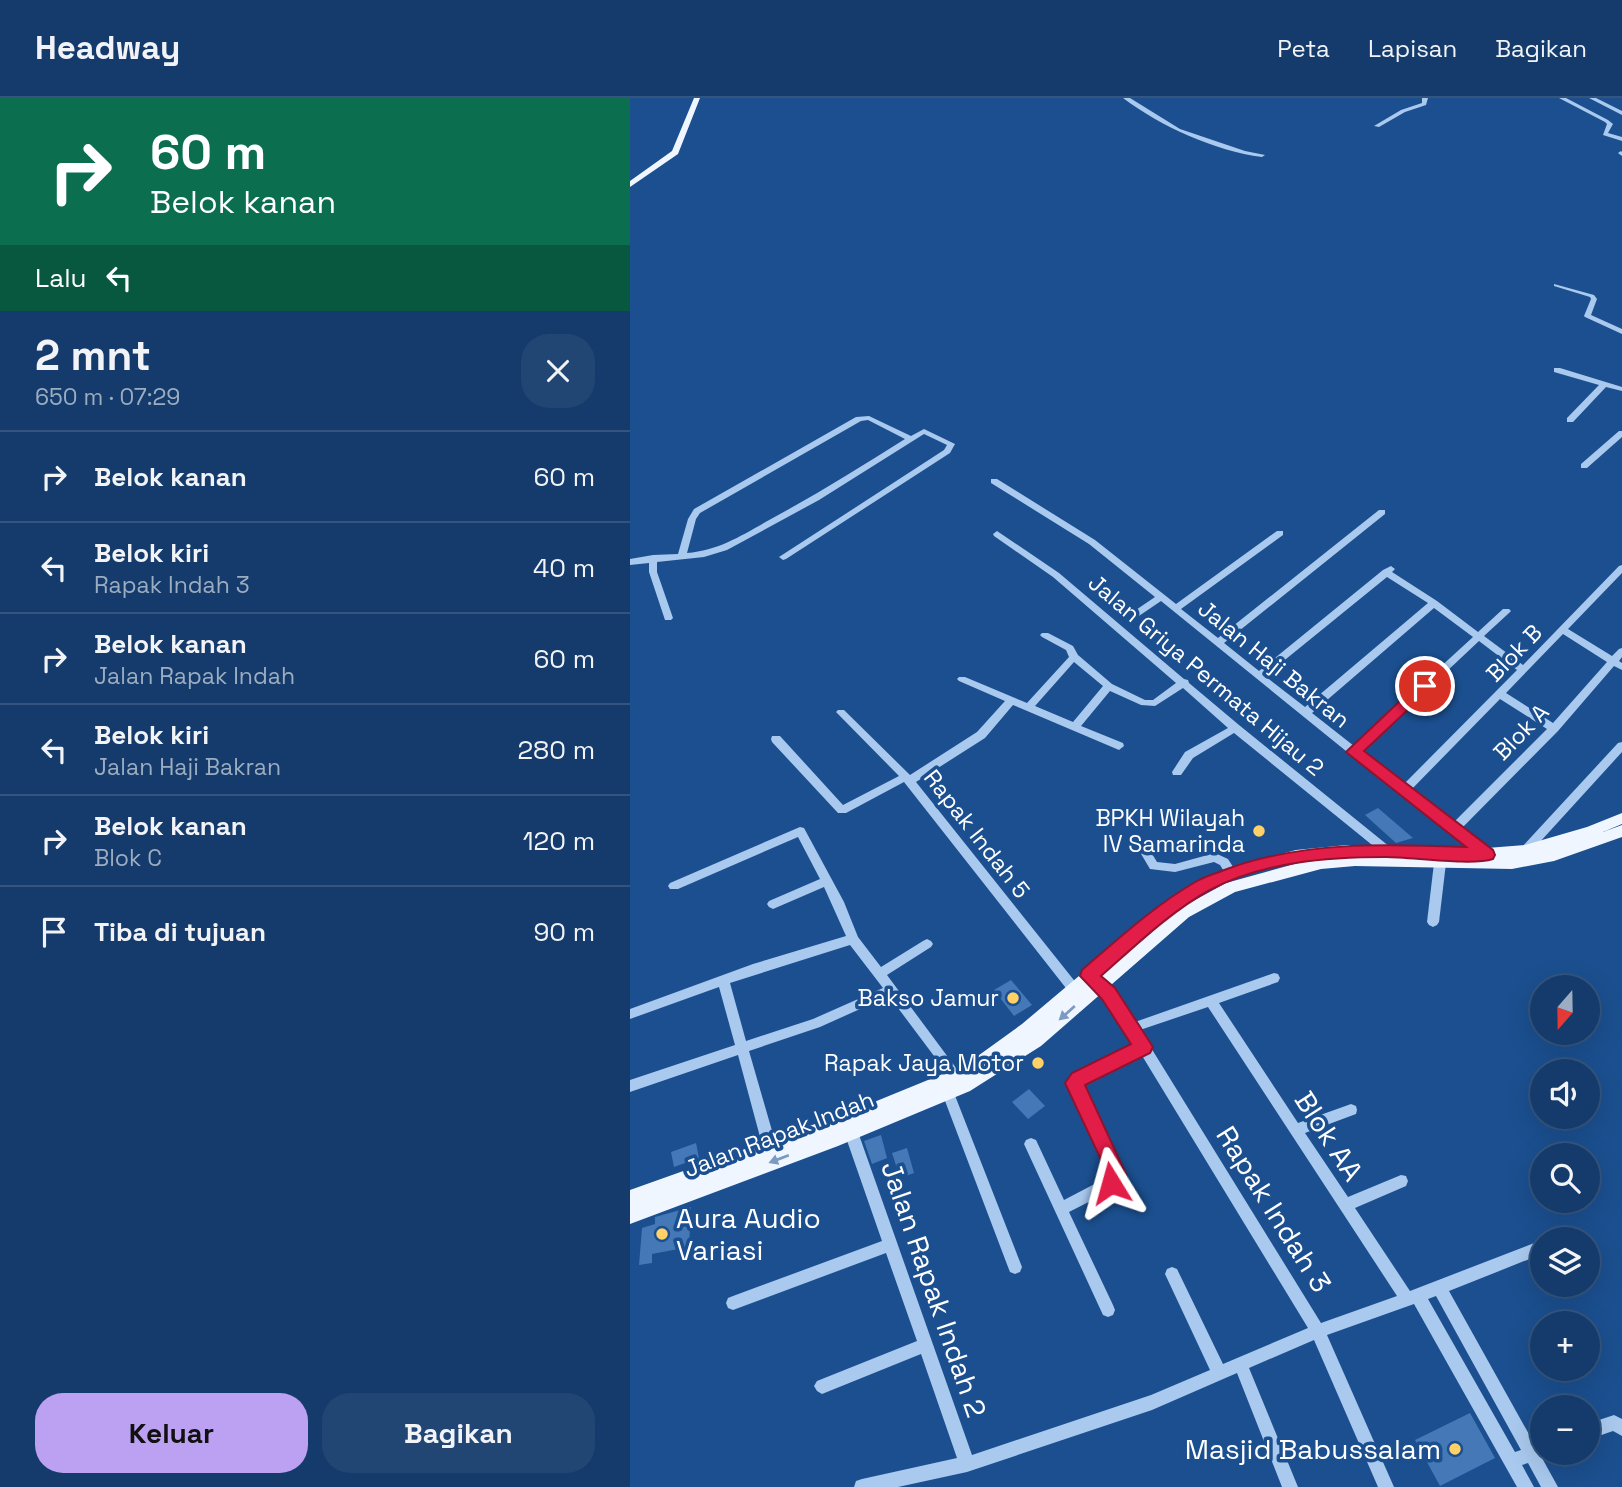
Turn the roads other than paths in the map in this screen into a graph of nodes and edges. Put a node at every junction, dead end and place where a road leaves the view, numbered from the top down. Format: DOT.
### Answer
graph roads {
  1 [pos="697,98"];
  2 [pos="1126,98"];
  3 [pos="1425,98"];
  4 [pos="1562,98"];
  5 [pos="1592,98"];
  6 [pos="1622,113"];
  7 [pos="1377,127"];
  8 [pos="1622,139"];
  9 [pos="1262,155"];
  10 [pos="630,185"];
  11 [pos="1556,285"];
  12 [pos="1622,332"];
  13 [pos="1557,370"];
  14 [pos="1604,384"];
  15 [pos="1622,389"];
  16 [pos="1570,420"];
  17 [pos="1622,433"];
  18 [pos="911,439"];
  19 [pos="1584,466"];
  20 [pos="994,481"];
  21 [pos="1382,512"];
  22 [pos="1280,533"];
  23 [pos="997,534"];
  24 [pos="682,555"];
  25 [pos="783,556"];
  26 [pos="653,558"];
  27 [pos="630,562"];
  28 [pos="1622,568"];
  29 [pos="1161,597"];
  30 [pos="1434,603"];
  31 [pos="1175,610"];
  32 [pos="1506,611"];
  33 [pos="668,618"];
  34 [pos="1130,618"];
  35 [pos="1564,631"];
  36 [pos="1045,635"];
  37 [pos="1478,637"];
  38 [pos="1216,643"];
  39 [pos="1622,652"];
  40 [pos="1074,657"];
  41 [pos="1612,661"];
  42 [pos="1622,667"];
  43 [pos="1521,669"];
  44 [pos="1259,676"];
  45 [pos="962,679"];
  46 [pos="1185,682"];
  47 [pos="1109,686"];
  48 [pos="1501,695"];
  49 [pos="1011,701"];
  50 [pos="1028,708"];
  51 [pos="841,712"];
  52 [pos="1305,713"];
  53 [pos="1075,727"];
  54 [pos="1235,728"];
  55 [pos="1554,728"];
  56 [pos="776,740"];
  57 [pos="1119,746"];
  58 [pos="1622,746"];
  59 [pos="1354,752"];
  60 [pos="1177,772"];
  61 [pos="907,779"];
  62 [pos="1403,791"];
  63 [pos="1622,818"];
  64 [pos="1455,828"];
  65 [pos="1622,831"];
  66 [pos="1136,837"];
  67 [pos="1386,850"];
  68 [pos="1525,851"];
  69 [pos="1487,855"];
  70 [pos="1440,863"];
  71 [pos="1259,871"];
  72 [pos="1231,873"];
  73 [pos="827,881"];
  74 [pos="674,886"];
  75 [pos="772,904"];
  76 [pos="1433,922"];
  77 [pos="853,939"];
  78 [pos="927,944"];
  79 [pos="878,974"];
  80 [pos="1274,978"];
  81 [pos="723,980"];
  82 [pos="1094,980"];
  83 [pos="1073,988"];
  84 [pos="890,990"];
  85 [pos="1210,1000"];
  86 [pos="630,1014"];
  87 [pos="1132,1028"];
  88 [pos="1143,1047"];
  89 [pos="743,1048"];
  90 [pos="960,1081"];
  91 [pos="630,1086"];
  92 [pos="948,1093"];
  93 [pos="1351,1110"];
  94 [pos="1296,1130"];
  95 [pos="851,1132"];
  96 [pos="1031,1144"];
  97 [pos="770,1148"];
  98 [pos="1401,1181"];
  99 [pos="630,1199"];
  100 [pos="1345,1205"];
  101 [pos="1060,1209"];
  102 [pos="630,1215"];
  103 [pos="890,1245"];
  104 [pos="1530,1252"];
  105 [pos="1015,1266"];
  106 [pos="1172,1274"];
  107 [pos="1439,1287"];
  108 [pos="1413,1298"];
  109 [pos="733,1303"];
  110 [pos="1108,1310"];
  111 [pos="1318,1331"];
  112 [pos="926,1345"];
  113 [pos="1241,1366"];
  114 [pos="1220,1374"];
  115 [pos="822,1386"];
  116 [pos="1600,1428"];
  117 [pos="1622,1428"];
  118 [pos="1530,1440"];
  119 [pos="1530,1454"];
  120 [pos="1511,1461"];
  121 [pos="967,1464"];
  122 [pos="1541,1465"];
  123 [pos="881,1484"];
  124 [pos="862,1487"];
  125 [pos="1290,1487"];
  126 [pos="1386,1487"];
  127 [pos="1526,1487"];
  128 [pos="1549,1487"];
  1 -- 10 [label="main road"];
  2 -- 9 [label="street"];
  3 -- 7 [label="street"];
  4 -- 8 [label="street"];
  5 -- 6 [label="street"];
  11 -- 12 [label="street"];
  13 -- 14 [label="street"];
  14 -- 15 [label="street"];
  14 -- 16 [label="street"];
  17 -- 19 [label="street"];
  18 -- 24 [label="street"];
  18 -- 24 [label="street"];
  18 -- 25 [label="street"];
  20 -- 29 [label="street, Jalan Haji Bakran"];
  21 -- 38 [label="street"];
  22 -- 31 [label="street"];
  23 -- 46 [label="street, Jalan Griya Permata Hijau 2"];
  24 -- 26 [label="street"];
  26 -- 27 [label="street"];
  26 -- 33 [label="street"];
  28 -- 35 [label="street, Blok B"];
  29 -- 31 [label="street, Jalan Haji Bakran"];
  29 -- 34 [label="street"];
  30 -- 37 [label="street"];
  30 -- 44 [label="street"];
  30 -- 52 [label="street"];
  31 -- 38 [label="street, Jalan Haji Bakran"];
  32 -- 37 [label="street"];
  35 -- 41 [label="street"];
  35 -- 43 [label="street, Blok B"];
  36 -- 40 [label="street"];
  37 -- 43 [label="street"];
  37 -- 59 [label="street"];
  38 -- 44 [label="street, Jalan Haji Bakran"];
  39 -- 41 [label="street, Blok A"];
  40 -- 47 [label="street"];
  40 -- 50 [label="street"];
  41 -- 42 [label="street"];
  41 -- 55 [label="street, Blok A"];
  43 -- 48 [label="street, Blok B"];
  44 -- 52 [label="street, Jalan Haji Bakran"];
  45 -- 49 [label="street"];
  46 -- 47 [label="street"];
  46 -- 54 [label="street, Jalan Griya Permata Hijau 2"];
  47 -- 53 [label="street"];
  48 -- 55 [label="street"];
  48 -- 62 [label="street, Blok B"];
  49 -- 50 [label="street"];
  49 -- 61 [label="street"];
  50 -- 53 [label="street"];
  51 -- 61 [label="street, Rapak Indah 5"];
  52 -- 59 [label="street, Jalan Haji Bakran"];
  53 -- 57 [label="street"];
  54 -- 60 [label="street"];
  54 -- 67 [label="street, Jalan Griya Permata Hijau 2"];
  55 -- 64 [label="street, Blok A"];
  56 -- 61 [label="street"];
  58 -- 68 [label="street"];
  59 -- 62 [label="street, Jalan Haji Bakran"];
  61 -- 83 [label="street, Rapak Indah 5"];
  62 -- 64 [label="street, Jalan Haji Bakran"];
  63 -- 68 [label="main road, Jalan Rapak Indah"];
  64 -- 69 [label="street, Jalan Haji Bakran"];
  65 -- 70 [label="main road, Jalan Rapak Indah"];
  66 -- 72 [label="street"];
  67 -- 69 [label="main road, Jalan Rapak Indah"];
  67 -- 71 [label="main road, Jalan Rapak Indah"];
  68 -- 69 [label="main road, Jalan Rapak Indah"];
  70 -- 71 [label="main road, Jalan Rapak Indah"];
  70 -- 76 [label="street"];
  71 -- 72 [label="main road, Jalan Rapak Indah"];
  71 -- 82 [label="main road, Jalan Rapak Indah"];
  72 -- 82 [label="main road, Jalan Rapak Indah"];
  73 -- 74 [label="street"];
  73 -- 75 [label="street"];
  73 -- 77 [label="street"];
  77 -- 79 [label="street"];
  77 -- 81 [label="street"];
  78 -- 79 [label="street"];
  79 -- 84 [label="street"];
  80 -- 85 [label="street"];
  81 -- 86 [label="street"];
  81 -- 89 [label="street"];
  82 -- 83 [label="main road, Jalan Rapak Indah"];
  82 -- 87 [label="street, Rapak Indah 3"];
  82 -- 90 [label="main road, Jalan Rapak Indah, one-way"];
  83 -- 90 [label="main road, Jalan Rapak Indah"];
  84 -- 89 [label="street"];
  84 -- 90 [label="street"];
  85 -- 87 [label="street"];
  85 -- 94 [label="street, Blok AA"];
  87 -- 88 [label="street, Rapak Indah 3"];
  88 -- 101 [label="street"];
  88 -- 111 [label="street, Rapak Indah 3"];
  89 -- 91 [label="street"];
  89 -- 97 [label="street"];
  90 -- 92 [label="main road, Jalan Rapak Indah"];
  90 -- 97 [label="main road, Jalan Rapak Indah"];
  92 -- 95 [label="main road, Jalan Rapak Indah"];
  92 -- 105 [label="street"];
  93 -- 94 [label="street"];
  94 -- 100 [label="street, Blok AA"];
  95 -- 102 [label="main road, Jalan Rapak Indah, one-way"];
  95 -- 103 [label="street, Jalan Rapak Indah 2"];
  96 -- 101 [label="street"];
  97 -- 99 [label="main road, Jalan Rapak Indah"];
  98 -- 100 [label="street"];
  100 -- 108 [label="street, Blok AA"];
  101 -- 110 [label="street"];
  103 -- 109 [label="street"];
  103 -- 112 [label="street, Jalan Rapak Indah 2"];
  104 -- 107 [label="street"];
  106 -- 114 [label="street"];
  107 -- 108 [label="street"];
  107 -- 118 [label="street"];
  108 -- 111 [label="street"];
  108 -- 120 [label="street, Blok AA"];
  111 -- 113 [label="street"];
  111 -- 126 [label="street, Rapak Indah 3"];
  112 -- 115 [label="street"];
  112 -- 121 [label="street, Jalan Rapak Indah 2"];
  113 -- 114 [label="street"];
  113 -- 125 [label="street"];
  114 -- 121 [label="street"];
  116 -- 117 [label="street"];
  119 -- 120 [label="street"];
  120 -- 127 [label="street, Blok AA"];
  121 -- 123 [label="street"];
  122 -- 128 [label="street"];
  123 -- 124 [label="street"];
}
